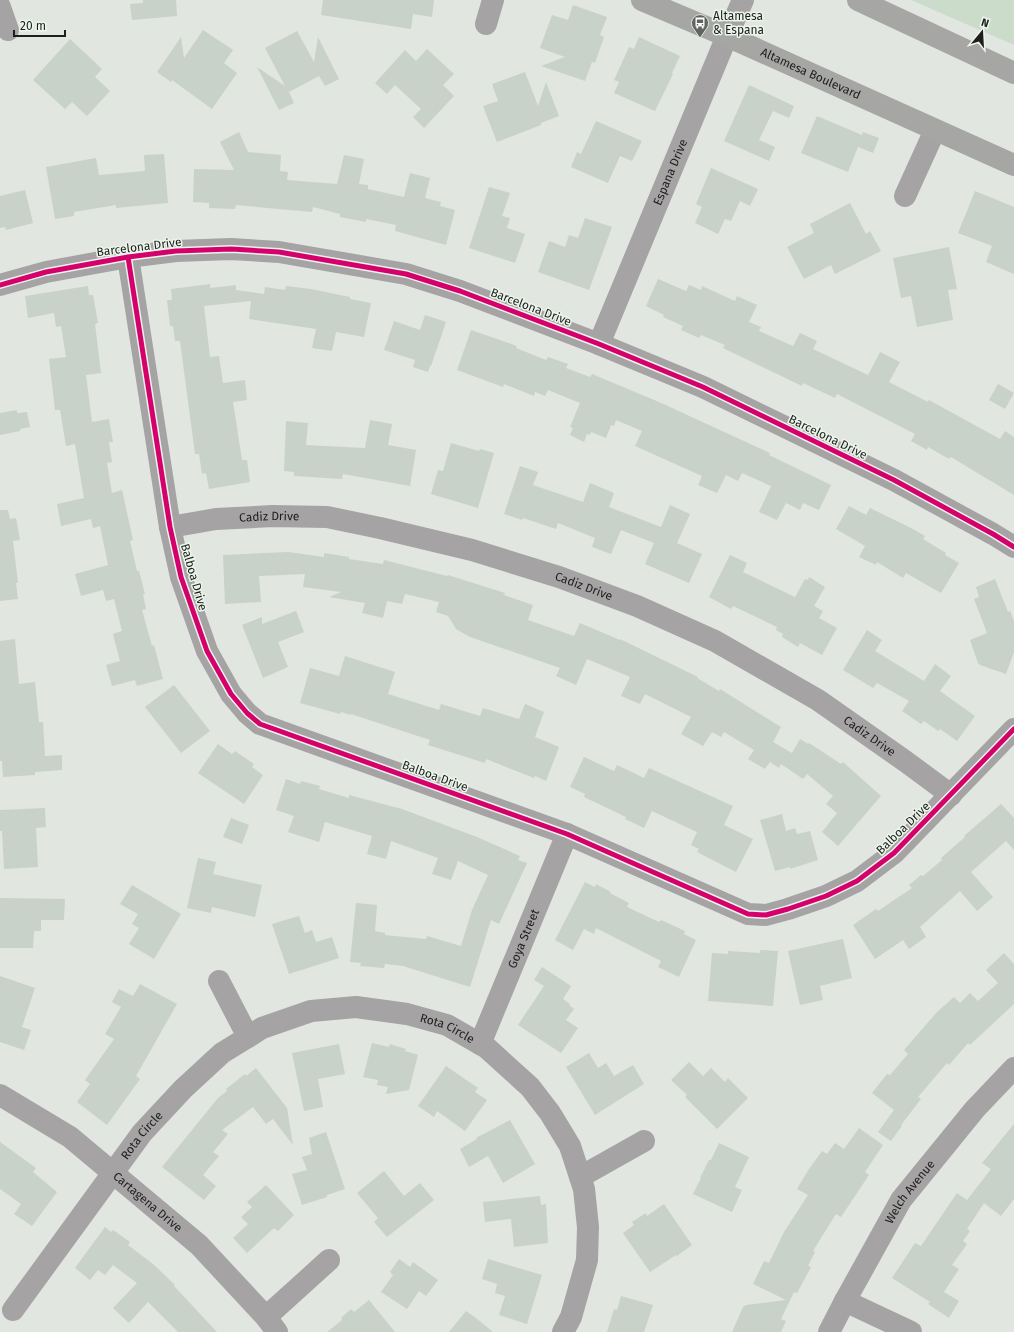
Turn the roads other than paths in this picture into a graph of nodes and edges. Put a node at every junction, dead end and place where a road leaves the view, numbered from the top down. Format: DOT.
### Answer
graph roads {
  1 [pos="493,0"];
  2 [pos="642,0"];
  3 [pos="743,0"];
  4 [pos="858,0"];
  5 [pos="0,7"];
  6 [pos="486,24"];
  7 [pos="8,30"];
  8 [pos="727,36"];
  9 [pos="1014,73"];
  10 [pos="935,130"];
  11 [pos="1014,165"];
  12 [pos="906,196"];
  13 [pos="128,257"];
  14 [pos="0,284"];
  15 [pos="599,344"];
  16 [pos="170,527"];
  17 [pos="1014,547"];
  18 [pos="1014,730"];
  19 [pos="951,795"];
  20 [pos="567,834"];
  21 [pos="219,981"];
  22 [pos="248,1037"];
  23 [pos="480,1044"];
  24 [pos="1014,1068"];
  25 [pos="0,1095"];
  26 [pos="644,1141"];
  27 [pos="114,1172"];
  28 [pos="580,1178"];
  29 [pos="329,1260"];
  30 [pos="845,1300"];
  31 [pos="13,1310"];
  32 [pos="271,1324"];
  33 [pos="563,1332"];
  34 [pos="829,1332"];
  35 [pos="911,1332"];
  1 -- 6 [label="street"];
  2 -- 8 [label="main road, Altamesa Boulevard"];
  3 -- 8 [label="street, Espana Drive"];
  4 -- 9 [label="main road"];
  5 -- 7 [label="street"];
  8 -- 10 [label="main road, Altamesa Boulevard"];
  8 -- 15 [label="street, Espana Drive"];
  10 -- 11 [label="main road, Altamesa Boulevard"];
  10 -- 12 [label="street"];
  13 -- 14 [label="street, Barcelona Drive"];
  13 -- 15 [label="street, Barcelona Drive"];
  13 -- 16 [label="street, Balboa Drive"];
  15 -- 17 [label="street, Barcelona Drive"];
  16 -- 19 [label="street, Cadiz Drive"];
  16 -- 20 [label="street, Balboa Drive"];
  18 -- 19 [label="street, Balboa Drive"];
  19 -- 20 [label="street, Balboa Drive"];
  20 -- 23 [label="street, Goya Street"];
  21 -- 22 [label="street"];
  22 -- 23 [label="street, Rota Circle"];
  22 -- 27 [label="street, Rota Circle"];
  23 -- 28 [label="street, Rota Circle"];
  24 -- 30 [label="street, Welch Avenue"];
  25 -- 27 [label="street, Cartagena Drive"];
  26 -- 28 [label="street"];
  27 -- 31 [label="street, Rota Circle"];
  27 -- 32 [label="street, Cartagena Drive"];
  28 -- 33 [label="street, Rota Circle"];
  29 -- 32 [label="street"];
  30 -- 34 [label="street, Welch Avenue"];
  30 -- 35 [label="street"];
}
